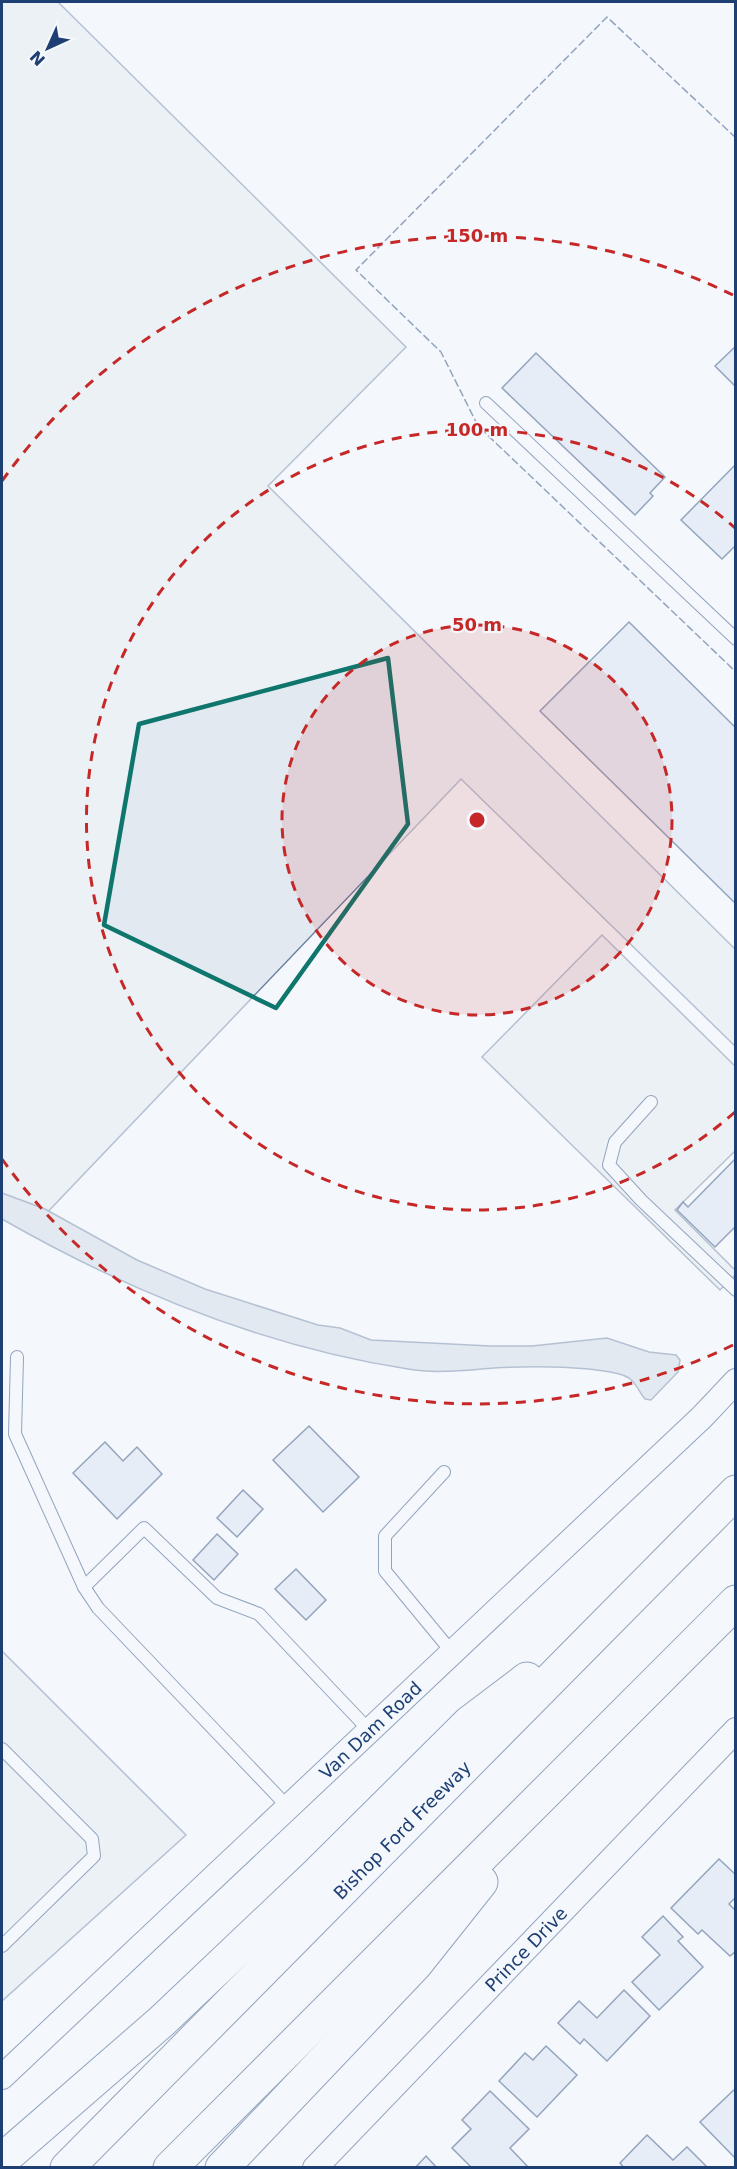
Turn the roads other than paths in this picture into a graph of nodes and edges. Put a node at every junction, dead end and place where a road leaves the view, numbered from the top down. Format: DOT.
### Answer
graph roads {
  1 [pos="486,403"];
  2 [pos="735,639"];
  3 [pos="651,1101"];
  4 [pos="735,1290"];
  5 [pos="17,1358"];
  6 [pos="735,1381"];
  7 [pos="444,1472"];
  8 [pos="735,1492"];
  9 [pos="84,1587"];
  10 [pos="735,1602"];
  11 [pos="626,1603"];
  12 [pos="451,1651"];
  13 [pos="368,1729"];
  14 [pos="735,1730"];
  15 [pos="2,1749"];
  16 [pos="578,1760"];
  17 [pos="287,1806"];
  18 [pos="2,1946"];
  19 [pos="2,2078"];
  20 [pos="2,2160"];
  21 [pos="67,2168"];
  22 [pos="170,2168"];
  23 [pos="222,2168"];
  24 [pos="315,2168"];
  1 -- 2 [label="lane"];
  3 -- 4 [label="lane"];
  5 -- 9 [label="lane"];
  6 -- 12 [label="street, Van Dam Road"];
  7 -- 12 [label="lane"];
  8 -- 11 [label="highway, Bishop Ford Freeway"];
  9 -- 13 [label="lane"];
  9 -- 17 [label="lane"];
  10 -- 16 [label="highway"];
  11 -- 20 [label="highway"];
  11 -- 21 [label="highway, Bishop Ford Freeway"];
  12 -- 13 [label="street, Van Dam Road"];
  13 -- 17 [label="street, Van Dam Road"];
  14 -- 24 [label="street, Prince Drive"];
  15 -- 18 [label="lane"];
  16 -- 22 [label="highway"];
  16 -- 23 [label="highway"];
  17 -- 19 [label="street, Van Dam Road"];
}
